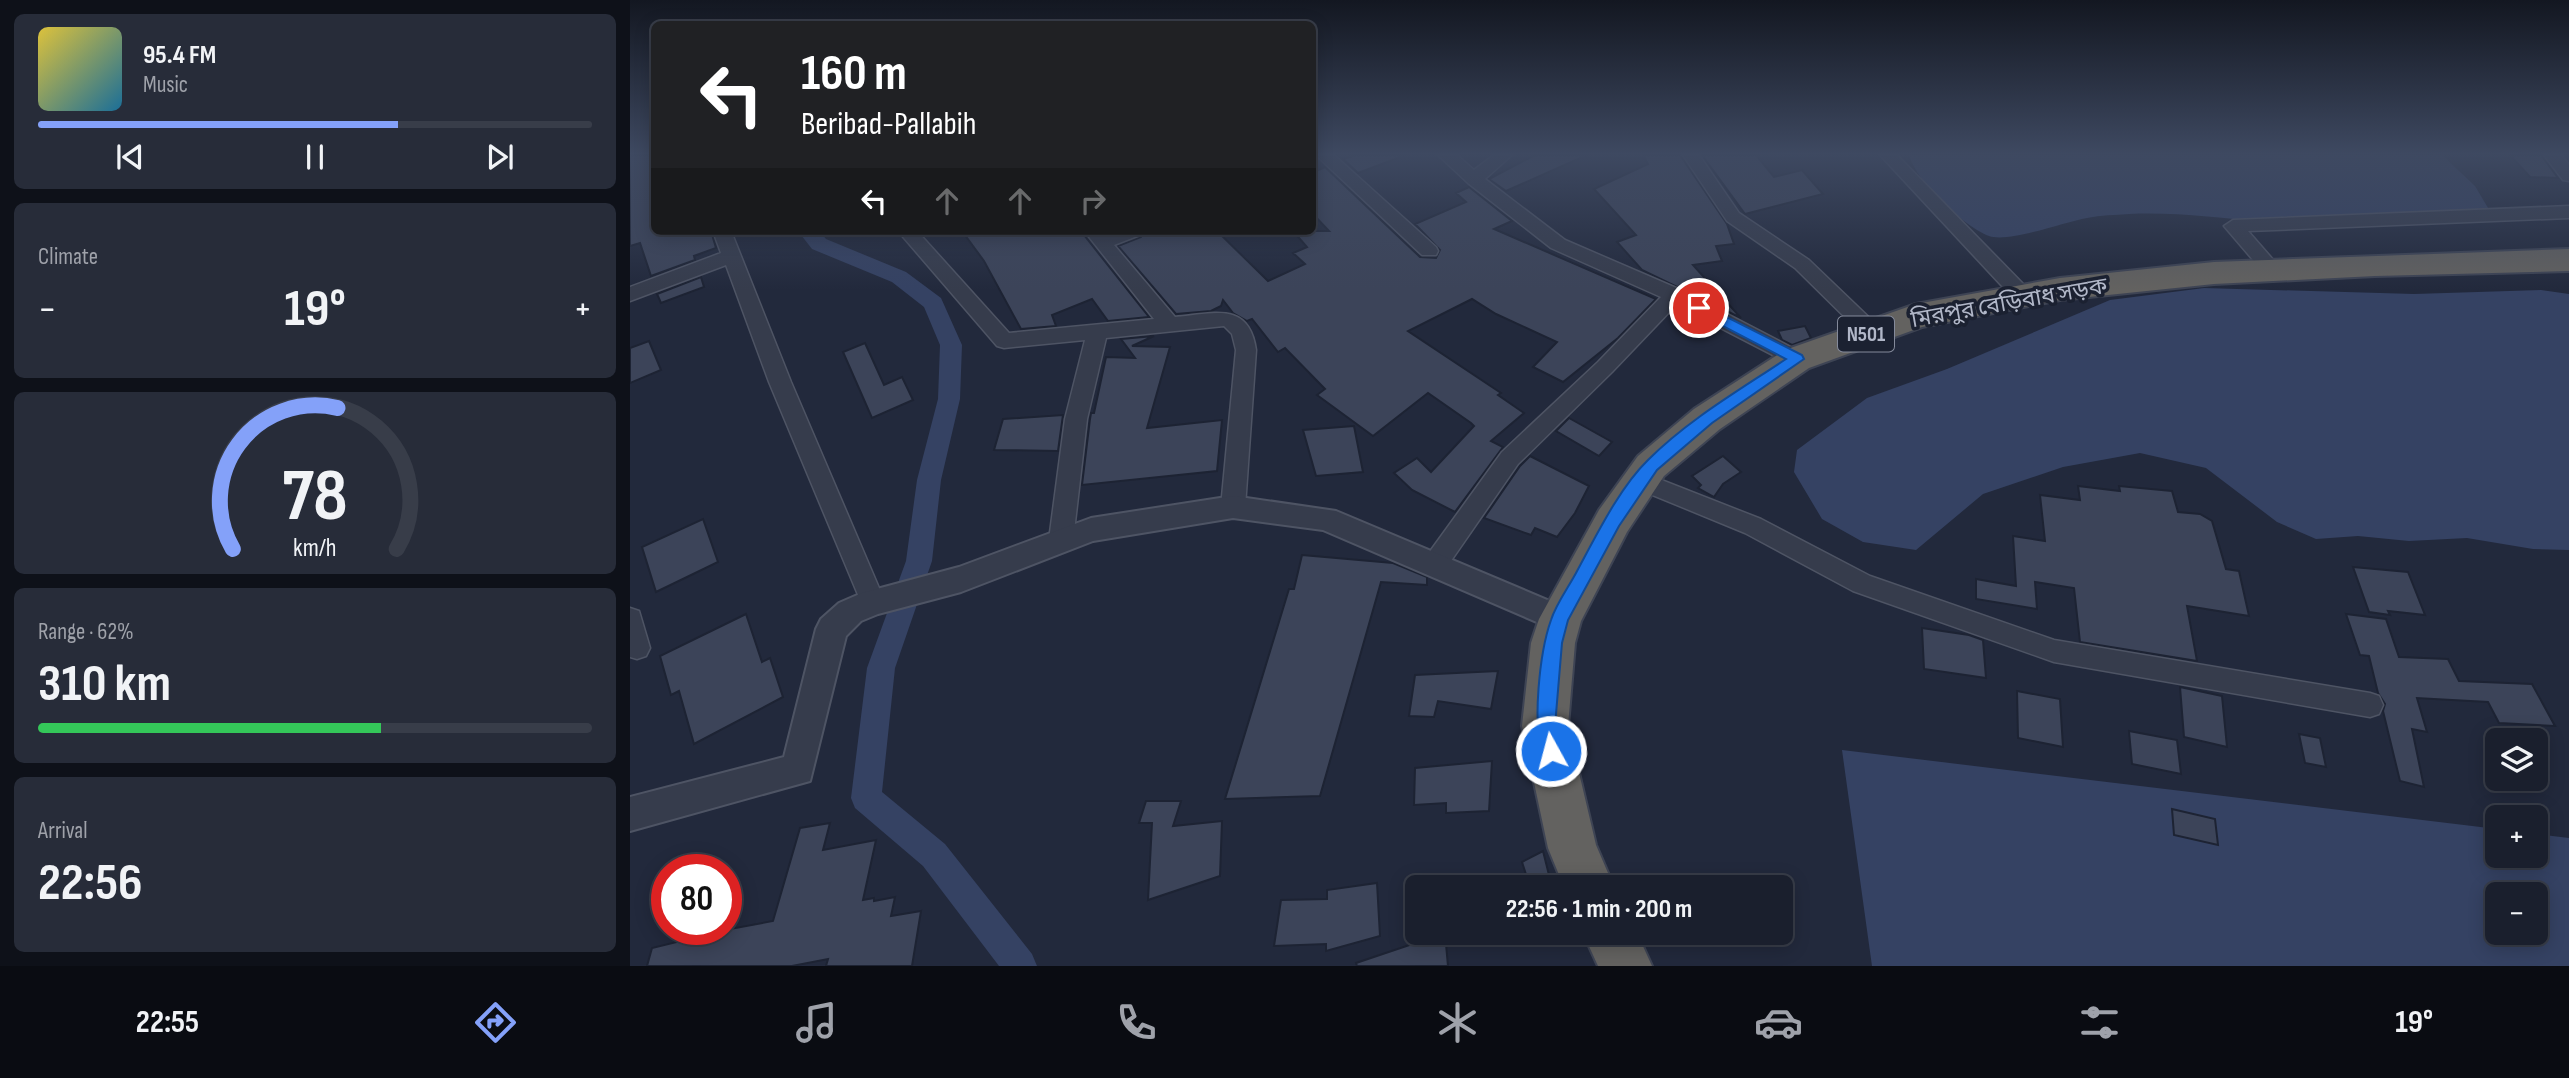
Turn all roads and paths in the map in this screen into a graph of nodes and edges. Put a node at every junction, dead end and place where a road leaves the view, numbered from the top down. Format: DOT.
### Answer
graph roads {
  1 [pos="1374,200"];
  2 [pos="1501,200"];
  3 [pos="1722,200"];
  4 [pos="1931,200"];
  5 [pos="2569,212"];
  6 [pos="724,235"];
  7 [pos="911,235"];
  8 [pos="1098,237"];
  9 [pos="1429,251"];
  10 [pos="732,256"];
  11 [pos="2569,260"];
  12 [pos="2272,270"];
  13 [pos="630,294"];
  14 [pos="1674,295"];
  15 [pos="2022,295"];
  16 [pos="1170,325"];
  17 [pos="1097,332"];
  18 [pos="1872,332"];
  19 [pos="1797,359"];
  20 [pos="1641,481"];
  21 [pos="1233,507"];
  22 [pos="1061,540"];
  23 [pos="1435,564"];
  24 [pos="874,602"];
  25 [pos="630,619"];
  26 [pos="1560,619"];
  27 [pos="637,648"];
  28 [pos="2370,705"];
  29 [pos="630,814"];
  30 [pos="1584,875"];
  31 [pos="1615,945"];
  32 [pos="1626,966"];
  1 -- 9 [label="street"];
  2 -- 14 [label="street"];
  3 -- 18 [label="street"];
  4 -- 15 [label="street"];
  5 -- 12 [label="street"];
  6 -- 10 [label="street"];
  7 -- 17 [label="street"];
  8 -- 16 [label="street"];
  10 -- 13 [label="street"];
  10 -- 24 [label="street"];
  11 -- 12 [label="highway, মিরপুর বেড়িবাধ সড়ক / N501"];
  12 -- 15 [label="highway, মিরপুর বেড়িবাধ সড়ক / N501"];
  14 -- 19 [label="street"];
  14 -- 23 [label="street"];
  15 -- 18 [label="highway, মিরপুর বেড়িবাধ সড়ক / N501"];
  16 -- 17 [label="street"];
  16 -- 21 [label="street"];
  17 -- 22 [label="street"];
  18 -- 19 [label="highway, মিরপুর বেড়িবাধ সড়ক / N501"];
  19 -- 20 [label="highway, মিরপুর বেড়িবাধ সড়ক / N501"];
  20 -- 26 [label="highway, মিরপুর বেড়িবাধ সড়ক / N501"];
  20 -- 28 [label="street"];
  21 -- 22 [label="street"];
  21 -- 23 [label="street"];
  22 -- 24 [label="street"];
  23 -- 26 [label="street"];
  24 -- 29 [label="street"];
  25 -- 27 [label="street"];
  26 -- 30 [label="highway, মিরপুর বেড়িবাধ সড়ক / N501"];
  31 -- 32 [label="highway"];
}
